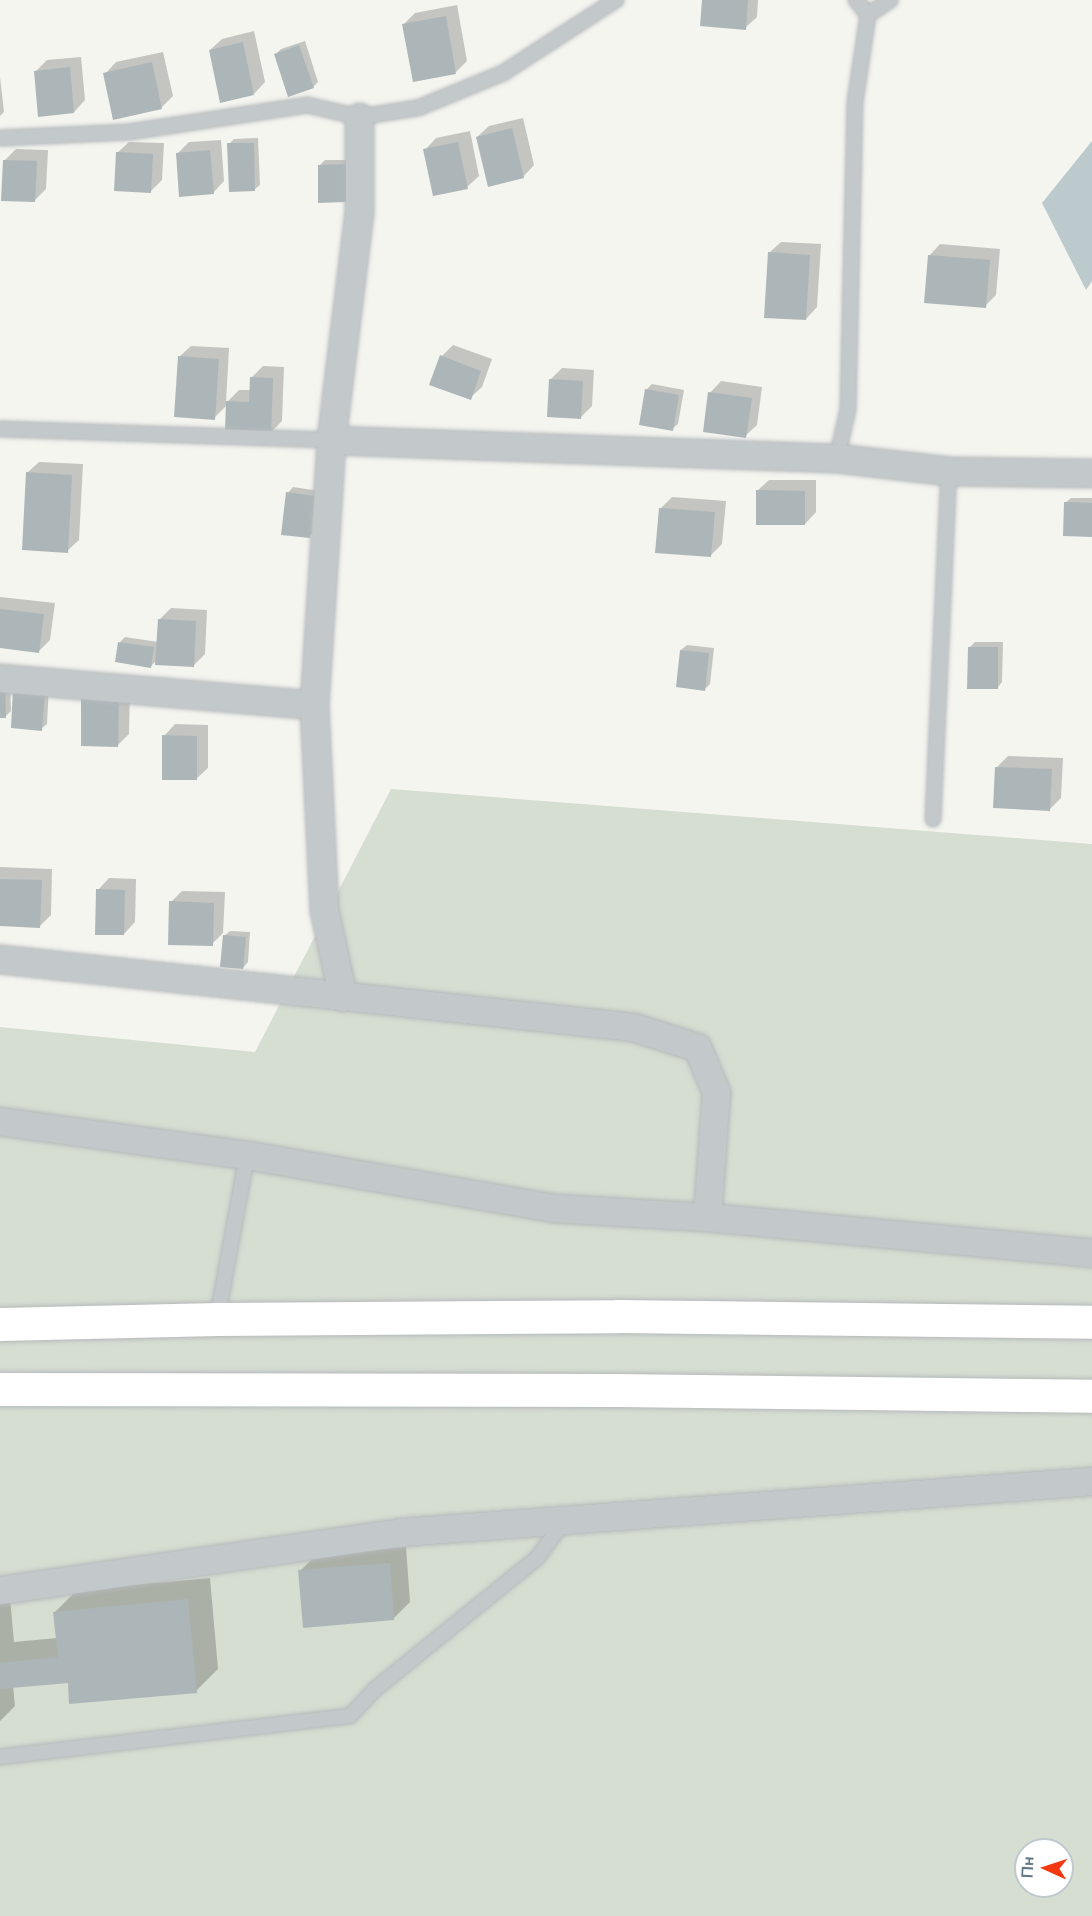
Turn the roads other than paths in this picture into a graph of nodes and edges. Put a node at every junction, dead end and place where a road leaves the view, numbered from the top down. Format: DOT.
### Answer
graph roads {
  1 [pos="616,0"];
  2 [pos="856,0"];
  3 [pos="890,0"];
  4 [pos="867,15"];
  5 [pos="359,117"];
  6 [pos="0,138"];
  7 [pos="0,429"];
  8 [pos="331,440"];
  9 [pos="837,458"];
  10 [pos="949,471"];
  11 [pos="1092,473"];
  12 [pos="0,678"];
  13 [pos="314,705"];
  14 [pos="933,819"];
  15 [pos="0,959"];
  16 [pos="343,997"];
  17 [pos="0,1121"];
  18 [pos="247,1155"];
  19 [pos="707,1217"];
  20 [pos="1092,1253"];
  21 [pos="217,1319"];
  22 [pos="1092,1322"];
  23 [pos="0,1324"];
  24 [pos="0,1389"];
  25 [pos="1092,1396"];
  26 [pos="1092,1481"];
  27 [pos="565,1520"];
  28 [pos="0,1590"];
  29 [pos="0,1757"];
  1 -- 5 [label="lane"];
  2 -- 4 [label="lane"];
  3 -- 4 [label="lane"];
  4 -- 9 [label="lane"];
  5 -- 6 [label="lane"];
  5 -- 8 [label="street"];
  7 -- 8 [label="lane"];
  8 -- 9 [label="street"];
  8 -- 13 [label="street"];
  9 -- 10 [label="street"];
  10 -- 11 [label="street"];
  10 -- 14 [label="lane"];
  12 -- 13 [label="street"];
  13 -- 16 [label="street"];
  15 -- 16 [label="street"];
  16 -- 19 [label="street"];
  17 -- 18 [label="street"];
  18 -- 19 [label="street"];
  18 -- 21 [label="lane"];
  19 -- 20 [label="street"];
  21 -- 22 [label="highway"];
  21 -- 23 [label="highway"];
  24 -- 25 [label="highway"];
  26 -- 27 [label="street"];
  27 -- 28 [label="street"];
  27 -- 29 [label="lane"];
}
